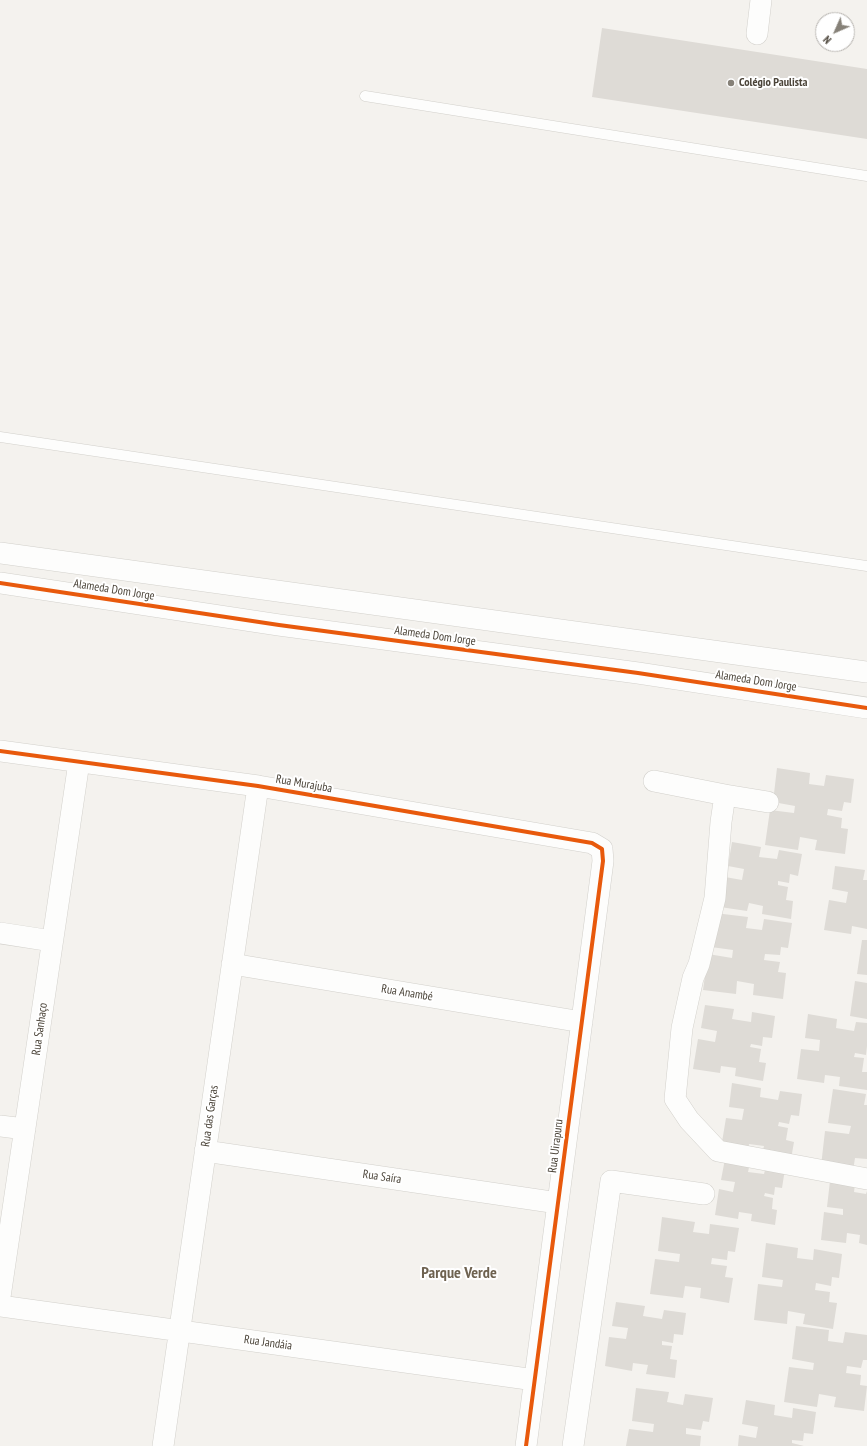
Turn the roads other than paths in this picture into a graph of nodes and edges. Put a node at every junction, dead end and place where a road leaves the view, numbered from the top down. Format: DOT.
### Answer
graph roads {
  1 [pos="761,0"];
  2 [pos="757,34"];
  3 [pos="365,96"];
  4 [pos="867,176"];
  5 [pos="0,437"];
  6 [pos="0,553"];
  7 [pos="867,566"];
  8 [pos="0,583"];
  9 [pos="867,672"];
  10 [pos="867,708"];
  11 [pos="0,751"];
  12 [pos="79,762"];
  13 [pos="654,781"];
  14 [pos="258,786"];
  15 [pos="725,795"];
  16 [pos="768,802"];
  17 [pos="602,849"];
  18 [pos="0,933"];
  19 [pos="52,941"];
  20 [pos="232,964"];
  21 [pos="582,1022"];
  22 [pos="0,1126"];
  23 [pos="25,1129"];
  24 [pos="205,1151"];
  25 [pos="867,1179"];
  26 [pos="704,1194"];
  27 [pos="558,1203"];
  28 [pos="0,1297"];
  29 [pos="0,1306"];
  30 [pos="179,1331"];
  31 [pos="535,1380"];
  32 [pos="162,1446"];
  33 [pos="526,1446"];
  34 [pos="573,1446"];
  1 -- 2 [label="street"];
  3 -- 4 [label="lane"];
  5 -- 7 [label="lane"];
  6 -- 9 [label="street, Alameda Dom Jorge"];
  8 -- 10 [label="street, Alameda Dom Jorge"];
  11 -- 12 [label="street, Rua Murajuba"];
  12 -- 14 [label="street, Rua Murajuba"];
  12 -- 19 [label="street, Rua Sanhaço"];
  13 -- 15 [label="street"];
  14 -- 17 [label="street, Rua Murajuba"];
  14 -- 20 [label="street, Rua das Garças"];
  15 -- 16 [label="street"];
  15 -- 25 [label="street"];
  17 -- 21 [label="street, Rua Uirapuru"];
  18 -- 19 [label="street"];
  19 -- 23 [label="street, Rua Sanhaço"];
  20 -- 21 [label="street, Rua Anambé"];
  20 -- 24 [label="street, Rua das Garças"];
  21 -- 27 [label="street, Rua Uirapuru"];
  22 -- 23 [label="street"];
  23 -- 28 [label="street, Rua Sanhaço"];
  24 -- 27 [label="street, Rua Saíra"];
  24 -- 30 [label="street, Rua das Garças"];
  26 -- 34 [label="street"];
  27 -- 31 [label="street, Rua Uirapuru"];
  29 -- 30 [label="street, Rua Jandáia"];
  30 -- 31 [label="street, Rua Jandáia"];
  30 -- 32 [label="street, Rua das Garças"];
  31 -- 33 [label="street, Rua Uirapuru"];
}
